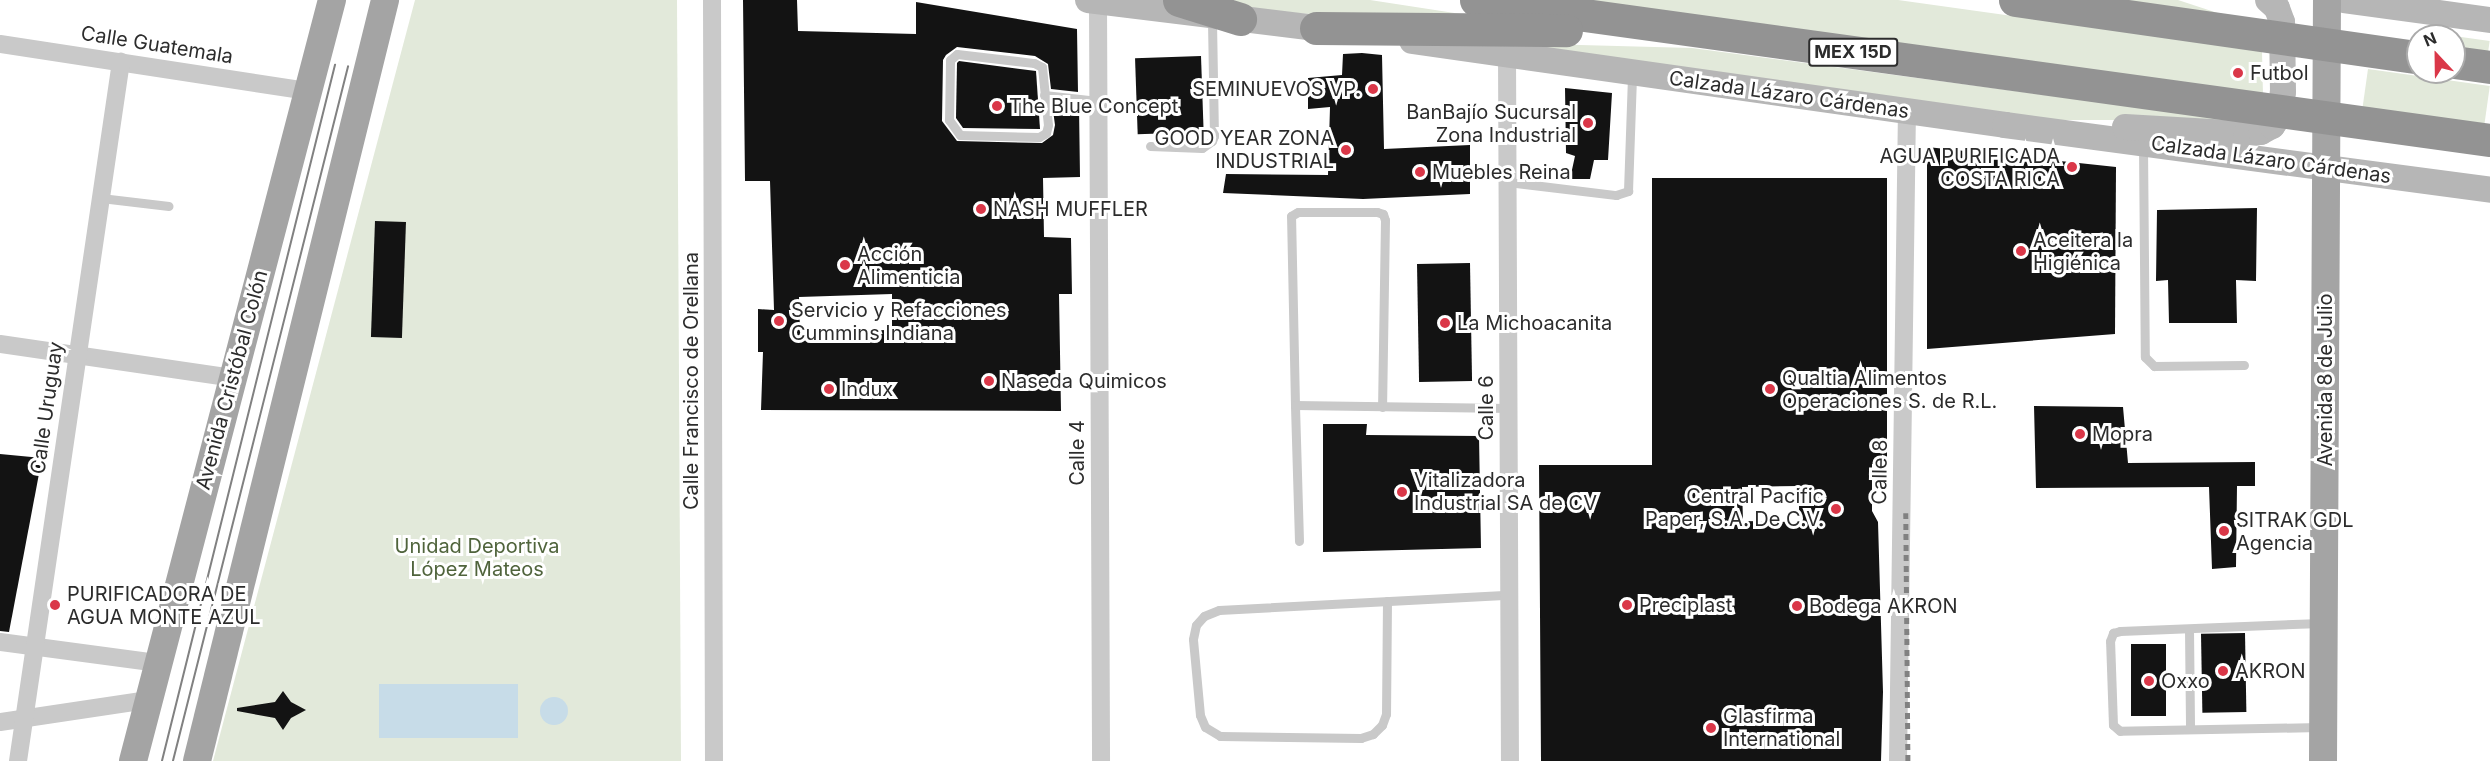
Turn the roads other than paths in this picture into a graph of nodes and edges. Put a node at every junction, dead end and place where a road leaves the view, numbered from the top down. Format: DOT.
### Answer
graph roads {
  1 [pos="332,0"];
  2 [pos="712,0"];
  3 [pos="1179,0"];
  4 [pos="1476,0"];
  5 [pos="2014,0"];
  6 [pos="2268,0"];
  7 [pos="2327,0"];
  8 [pos="2344,0"];
  9 [pos="1093,1"];
  10 [pos="382,3"];
  11 [pos="2474,15"];
  12 [pos="1226,17"];
  13 [pos="1316,27"];
  14 [pos="1690,30"];
  15 [pos="0,44"];
  16 [pos="1507,54"];
  17 [pos="2406,55"];
  18 [pos="121,62"];
  19 [pos="2466,64"];
  20 [pos="2490,67"];
  21 [pos="1632,72"];
  22 [pos="308,91"];
  23 [pos="1044,95"];
  24 [pos="1098,101"];
  25 [pos="1907,111"];
  26 [pos="2005,125"];
  27 [pos="2490,140"];
  28 [pos="2143,143"];
  29 [pos="1150,146"];
  30 [pos="2326,167"];
  31 [pos="1508,182"];
  32 [pos="2490,190"];
  33 [pos="101,198"];
  34 [pos="170,206"];
  35 [pos="0,344"];
  36 [pos="77,355"];
  37 [pos="2244,365"];
  38 [pos="233,378"];
  39 [pos="1295,405"];
  40 [pos="1382,407"];
  41 [pos="1508,408"];
  42 [pos="1299,541"];
  43 [pos="1509,595"];
  44 [pos="1387,601"];
  45 [pos="2323,623"];
  46 [pos="2189,629"];
  47 [pos="0,642"];
  48 [pos="35,647"];
  49 [pos="157,663"];
  50 [pos="148,700"];
  51 [pos="24,718"];
  52 [pos="0,722"];
  53 [pos="2323,727"];
  54 [pos="2190,729"];
  55 [pos="18,761"];
  56 [pos="133,761"];
  57 [pos="197,761"];
  58 [pos="714,761"];
  59 [pos="1101,761"];
  60 [pos="1510,761"];
  61 [pos="1898,761"];
  62 [pos="2323,761"];
  1 -- 22 [label="main road, Avenida Cristóbal Colón"];
  2 -- 58 [label="street, Calle Francisco de Orellana"];
  3 -- 12 [label="highway"];
  4 -- 14 [label="highway, MEX 15D"];
  5 -- 17 [label="highway"];
  6 -- 26 [label="main road"];
  7 -- 30 [label="main road, Avenida 8 de Julio"];
  8 -- 11 [label="main road"];
  9 -- 12 [label="main road, Calzada Lázaro Cárdenas"];
  9 -- 24 [label="street, Calle 4"];
  10 -- 57 [label="main road"];
  12 -- 13 [label="main road, Calzada Lázaro Cárdenas"];
  12 -- 29 [label="lane"];
  13 -- 14 [label="highway"];
  13 -- 16 [label="main road, Calzada Lázaro Cárdenas"];
  14 -- 27 [label="highway, MEX 15D"];
  15 -- 18 [label="street, Calle Guatemala"];
  16 -- 21 [label="main road, Calzada Lázaro Cárdenas"];
  16 -- 31 [label="street, Calle 6"];
  18 -- 22 [label="street, Calle Guatemala"];
  18 -- 33 [label="street, Calle Uruguay"];
  19 -- 20 [label="highway"];
  21 -- 25 [label="main road, Calzada Lázaro Cárdenas"];
  21 -- 31 [label="lane"];
  22 -- 38 [label="main road, Avenida Cristóbal Colón"];
  23 -- 23 [label="lane"];
  23 -- 24 [label="lane"];
  24 -- 59 [label="street, Calle 4"];
  25 -- 26 [label="main road, Calzada Lázaro Cárdenas"];
  25 -- 61 [label="street, Calle 8"];
  26 -- 28 [label="main road, Calzada Lázaro Cárdenas"];
  28 -- 30 [label="main road, Calzada Lázaro Cárdenas"];
  28 -- 37 [label="lane"];
  30 -- 32 [label="main road, Calzada Lázaro Cárdenas"];
  30 -- 45 [label="main road, Avenida 8 de Julio"];
  31 -- 41 [label="street, Calle 6"];
  33 -- 34 [label="lane"];
  33 -- 36 [label="street, Calle Uruguay"];
  35 -- 36 [label="street"];
  36 -- 38 [label="street"];
  36 -- 48 [label="street, Calle Uruguay"];
  38 -- 49 [label="main road, Avenida Cristóbal Colón"];
  39 -- 40 [label="lane"];
  39 -- 40 [label="lane"];
  39 -- 42 [label="lane"];
  40 -- 41 [label="lane"];
  41 -- 43 [label="street, Calle 6"];
  43 -- 44 [label="lane"];
  43 -- 60 [label="street, Calle 6"];
  44 -- 44 [label="lane"];
  45 -- 46 [label="lane"];
  45 -- 53 [label="main road, Avenida 8 de Julio"];
  46 -- 54 [label="lane"];
  46 -- 54 [label="lane"];
  47 -- 48 [label="street"];
  48 -- 49 [label="street"];
  48 -- 51 [label="street, Calle Uruguay"];
  49 -- 50 [label="main road, Avenida Cristóbal Colón"];
  50 -- 51 [label="street"];
  50 -- 56 [label="main road, Avenida Cristóbal Colón"];
  51 -- 52 [label="street"];
  51 -- 55 [label="street, Calle Uruguay"];
  53 -- 54 [label="lane"];
  53 -- 62 [label="main road, Avenida 8 de Julio"];
}
